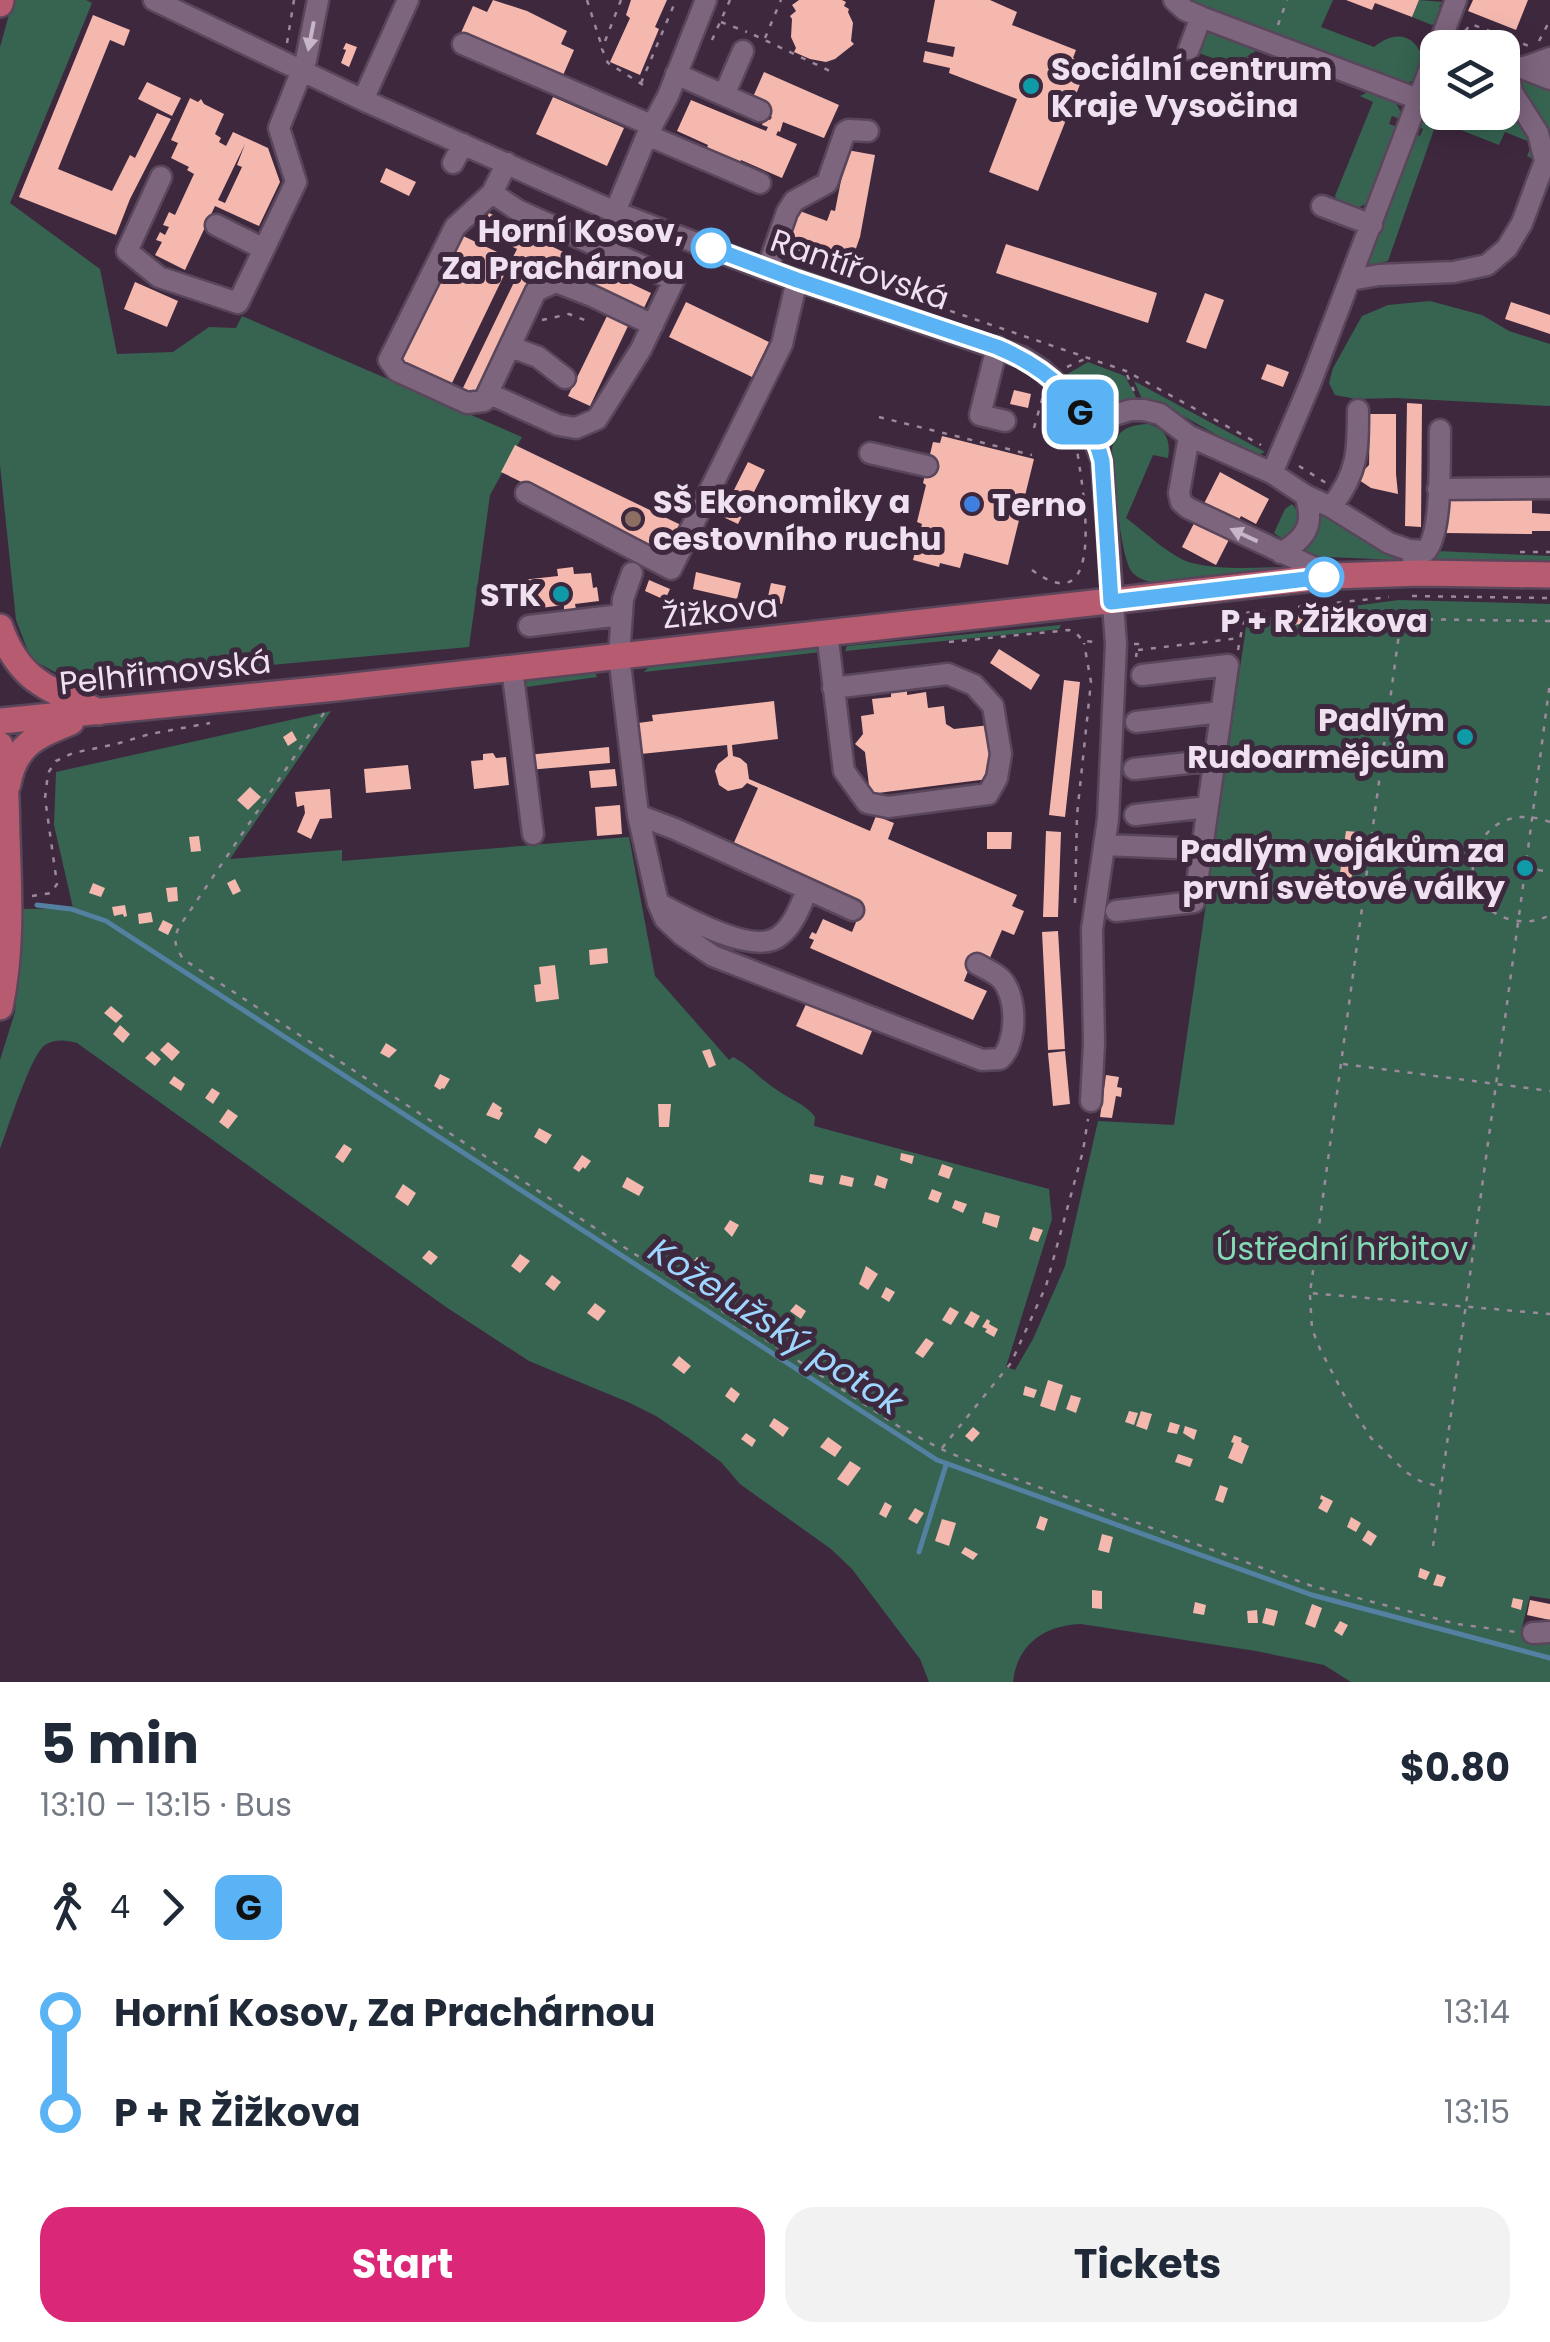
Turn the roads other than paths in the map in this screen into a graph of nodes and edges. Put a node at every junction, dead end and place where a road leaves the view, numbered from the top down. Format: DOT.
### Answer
graph roads {
  1 [pos="154,0"];
  2 [pos="318,0"];
  3 [pos="408,0"];
  4 [pos="706,0"];
  5 [pos="1174,0"];
  6 [pos="1456,0"];
  7 [pos="184,6"];
  8 [pos="1201,16"];
  9 [pos="1448,30"];
  10 [pos="464,44"];
  11 [pos="1189,49"];
  12 [pos="744,51"];
  13 [pos="1520,70"];
  14 [pos="302,71"];
  15 [pos="676,74"];
  16 [pos="1550,79"];
  17 [pos="724,95"];
  18 [pos="1420,95"];
  19 [pos="1418,99"];
  20 [pos="363,100"];
  21 [pos="1520,105"];
  22 [pos="760,110"];
  23 [pos="431,130"];
  24 [pos="649,130"];
  25 [pos="868,130"];
  26 [pos="421,150"];
  27 [pos="507,163"];
  28 [pos="161,177"];
  29 [pos="760,182"];
  30 [pos="492,193"];
  31 [pos="1322,206"];
  32 [pos="616,212"];
  33 [pos="1372,224"];
  34 [pos="216,225"];
  35 [pos="264,249"];
  36 [pos="767,270"];
  37 [pos="801,272"];
  38 [pos="1350,280"];
  39 [pos="653,325"];
  40 [pos="510,347"];
  41 [pos="997,347"];
  42 [pos="565,378"];
  43 [pos="490,394"];
  44 [pos="1358,410"];
  45 [pos="1005,421"];
  46 [pos="1089,426"];
  47 [pos="1440,430"];
  48 [pos="1189,436"];
  49 [pos="870,453"];
  50 [pos="927,466"];
  51 [pos="1272,474"];
  52 [pos="1550,488"];
  53 [pos="1438,489"];
  54 [pos="526,493"];
  55 [pos="1305,494"];
  56 [pos="1331,507"];
  57 [pos="1281,552"];
  58 [pos="1415,562"];
  59 [pos="632,573"];
  60 [pos="1550,575"];
  61 [pos="1332,576"];
  62 [pos="1111,602"];
  63 [pos="621,615"];
  64 [pos="530,626"];
  65 [pos="0,628"];
  66 [pos="826,632"];
  67 [pos="618,655"];
  68 [pos="512,668"];
  69 [pos="1142,675"];
  70 [pos="833,688"];
  71 [pos="332,697"];
  72 [pos="100,712"];
  73 [pos="1221,712"];
  74 [pos="0,722"];
  75 [pos="1136,722"];
  76 [pos="0,744"];
  77 [pos="1214,760"];
  78 [pos="1134,770"];
  79 [pos="6,804"];
  80 [pos="1208,807"];
  81 [pos="638,815"];
  82 [pos="1135,815"];
  83 [pos="533,834"];
  84 [pos="1104,845"];
  85 [pos="1202,849"];
  86 [pos="807,890"];
  87 [pos="658,903"];
  88 [pos="854,910"];
  89 [pos="1116,911"];
  90 [pos="977,964"];
  91 [pos="0,1006"];
  92 [pos="1091,1100"];
  1 -- 7 [label="street, Rantířovská"];
  2 -- 14 [label="street, one-way"];
  3 -- 20 [label="street"];
  4 -- 15 [label="street"];
  5 -- 8 [label="street"];
  6 -- 9 [label="street"];
  7 -- 14 [label="street, Rantířovská"];
  8 -- 11 [label="street"];
  8 -- 19 [label="street"];
  10 -- 24 [label="street"];
  12 -- 17 [label="street"];
  13 -- 16 [label="street"];
  14 -- 20 [label="street, Rantířovská"];
  14 -- 35 [label="street"];
  15 -- 17 [label="street"];
  15 -- 24 [label="street"];
  17 -- 22 [label="street"];
  18 -- 19 [label="street"];
  19 -- 33 [label="street"];
  20 -- 23 [label="street, Rantířovská"];
  21 -- 38 [label="street"];
  23 -- 26 [label="street"];
  23 -- 27 [label="street, Rantířovská"];
  24 -- 29 [label="street"];
  24 -- 32 [label="street"];
  25 -- 36 [label="street"];
  27 -- 30 [label="street"];
  27 -- 32 [label="street, Rantířovská"];
  28 -- 35 [label="street"];
  30 -- 39 [label="street"];
  30 -- 43 [label="street"];
  31 -- 33 [label="street"];
  32 -- 36 [label="street, Rantířovská"];
  33 -- 38 [label="street"];
  34 -- 35 [label="street"];
  36 -- 37 [label="street, Rantířovská"];
  37 -- 41 [label="street, Rantířovská"];
  37 -- 54 [label="street"];
  38 -- 51 [label="street"];
  39 -- 40 [label="street"];
  39 -- 43 [label="street"];
  40 -- 42 [label="street"];
  40 -- 43 [label="street"];
  41 -- 45 [label="street"];
  41 -- 46 [label="street, Rantířovská"];
  44 -- 56 [label="street"];
  46 -- 48 [label="street"];
  46 -- 62 [label="street, Rantířovská"];
  47 -- 53 [label="street"];
  48 -- 51 [label="street"];
  57 -- 48 [label="street, one-way"];
  49 -- 50 [label="street"];
  51 -- 55 [label="street"];
  52 -- 53 [label="street"];
  53 -- 58 [label="street"];
  55 -- 56 [label="street"];
  55 -- 57 [label="street"];
  56 -- 58 [label="street"];
  57 -- 61 [label="street"];
  58 -- 60 [label="main road, Žižkova"];
  58 -- 61 [label="main road, Žižkova"];
  59 -- 63 [label="street"];
  61 -- 62 [label="main road, Žižkova"];
  62 -- 66 [label="main road, Žižkova"];
  62 -- 84 [label="street"];
  63 -- 64 [label="street"];
  63 -- 67 [label="street"];
  65 -- 72 [label="main road"];
  66 -- 67 [label="main road, Žižkova"];
  66 -- 70 [label="street"];
  67 -- 68 [label="main road, Žižkova"];
  67 -- 81 [label="street"];
  68 -- 71 [label="main road, Žižkova"];
  68 -- 83 [label="street"];
  69 -- 73 [label="street"];
  70 -- 70 [label="street"];
  71 -- 72 [label="main road, Pelhřimovská"];
  72 -- 74 [label="main road, Pelhřimovská"];
  72 -- 79 [label="main road"];
  73 -- 75 [label="street"];
  73 -- 77 [label="street"];
  76 -- 79 [label="main road"];
  77 -- 78 [label="street"];
  77 -- 80 [label="street"];
  79 -- 91 [label="main road"];
  80 -- 82 [label="street"];
  80 -- 85 [label="street"];
  81 -- 86 [label="street"];
  81 -- 87 [label="street"];
  84 -- 85 [label="street"];
  84 -- 92 [label="street"];
  85 -- 89 [label="street"];
  86 -- 87 [label="street"];
  86 -- 88 [label="street"];
  87 -- 90 [label="street"];
}
